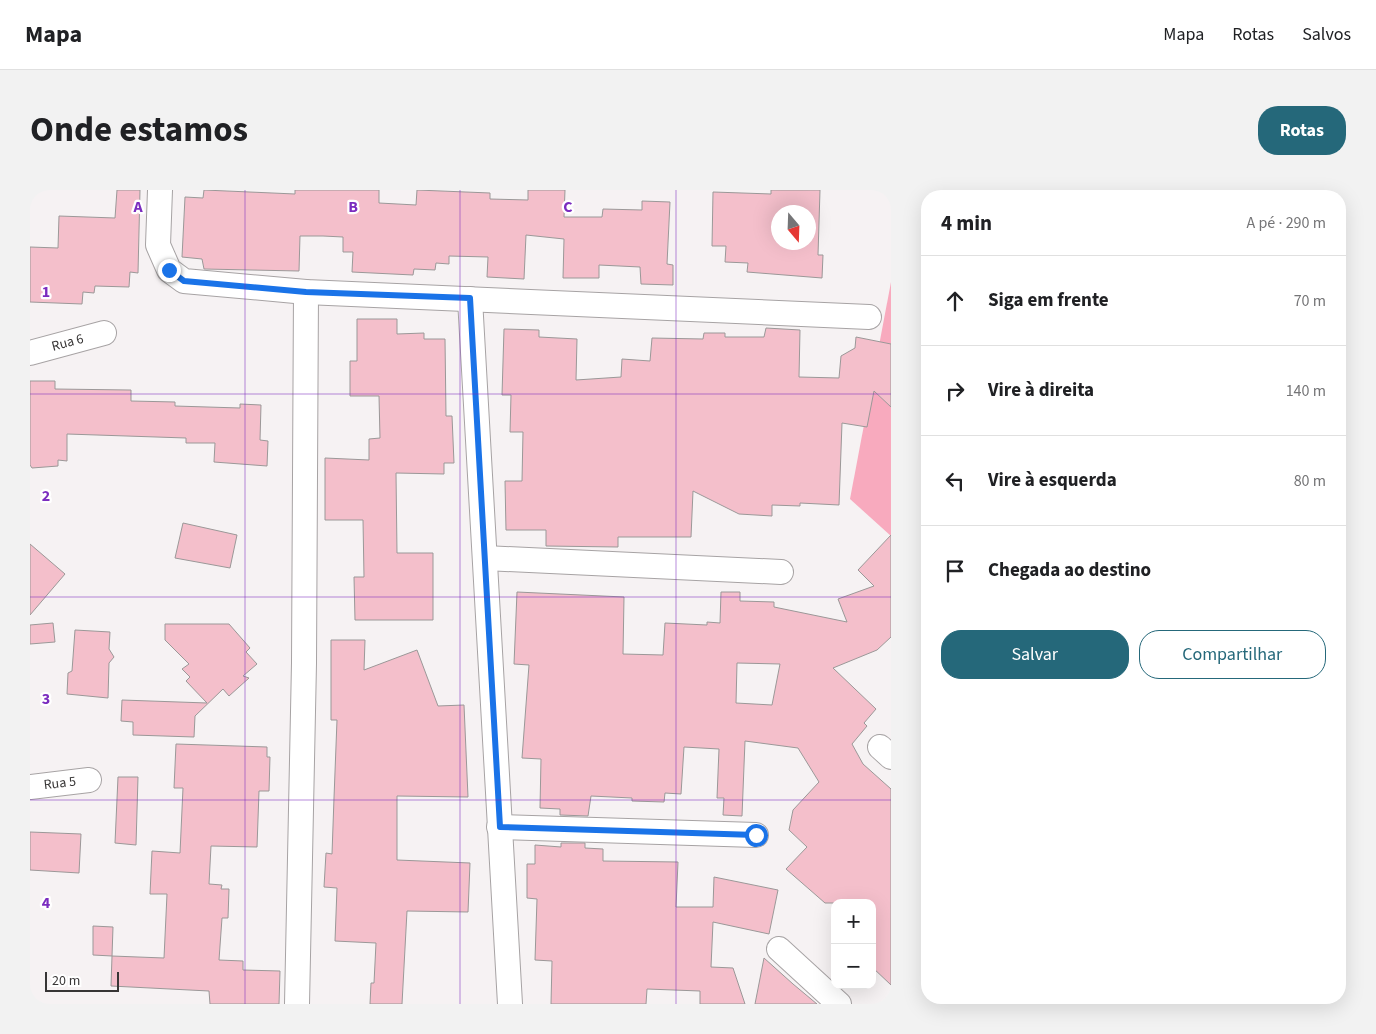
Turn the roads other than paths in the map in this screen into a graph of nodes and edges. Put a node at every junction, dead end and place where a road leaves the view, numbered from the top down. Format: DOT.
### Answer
graph roads {
  1 [pos="160,190"];
  2 [pos="306,292"];
  3 [pos="470,298"];
  4 [pos="870,316"];
  5 [pos="104,333"];
  6 [pos="30,354"];
  7 [pos="486,558"];
  8 [pos="781,572"];
  9 [pos="89,780"];
  10 [pos="30,787"];
  11 [pos="500,827"];
  12 [pos="756,835"];
  13 [pos="779,949"];
  14 [pos="297,1004"];
  15 [pos="510,1004"];
  16 [pos="839,1004"];
  1 -- 2 [label="street"];
  2 -- 3 [label="street"];
  2 -- 14 [label="street"];
  3 -- 4 [label="street"];
  3 -- 7 [label="street"];
  5 -- 6 [label="street, Rua 6"];
  7 -- 8 [label="street"];
  7 -- 11 [label="street"];
  9 -- 10 [label="street, Rua 5"];
  11 -- 12 [label="street"];
  11 -- 15 [label="street"];
  13 -- 16 [label="street"];
}
